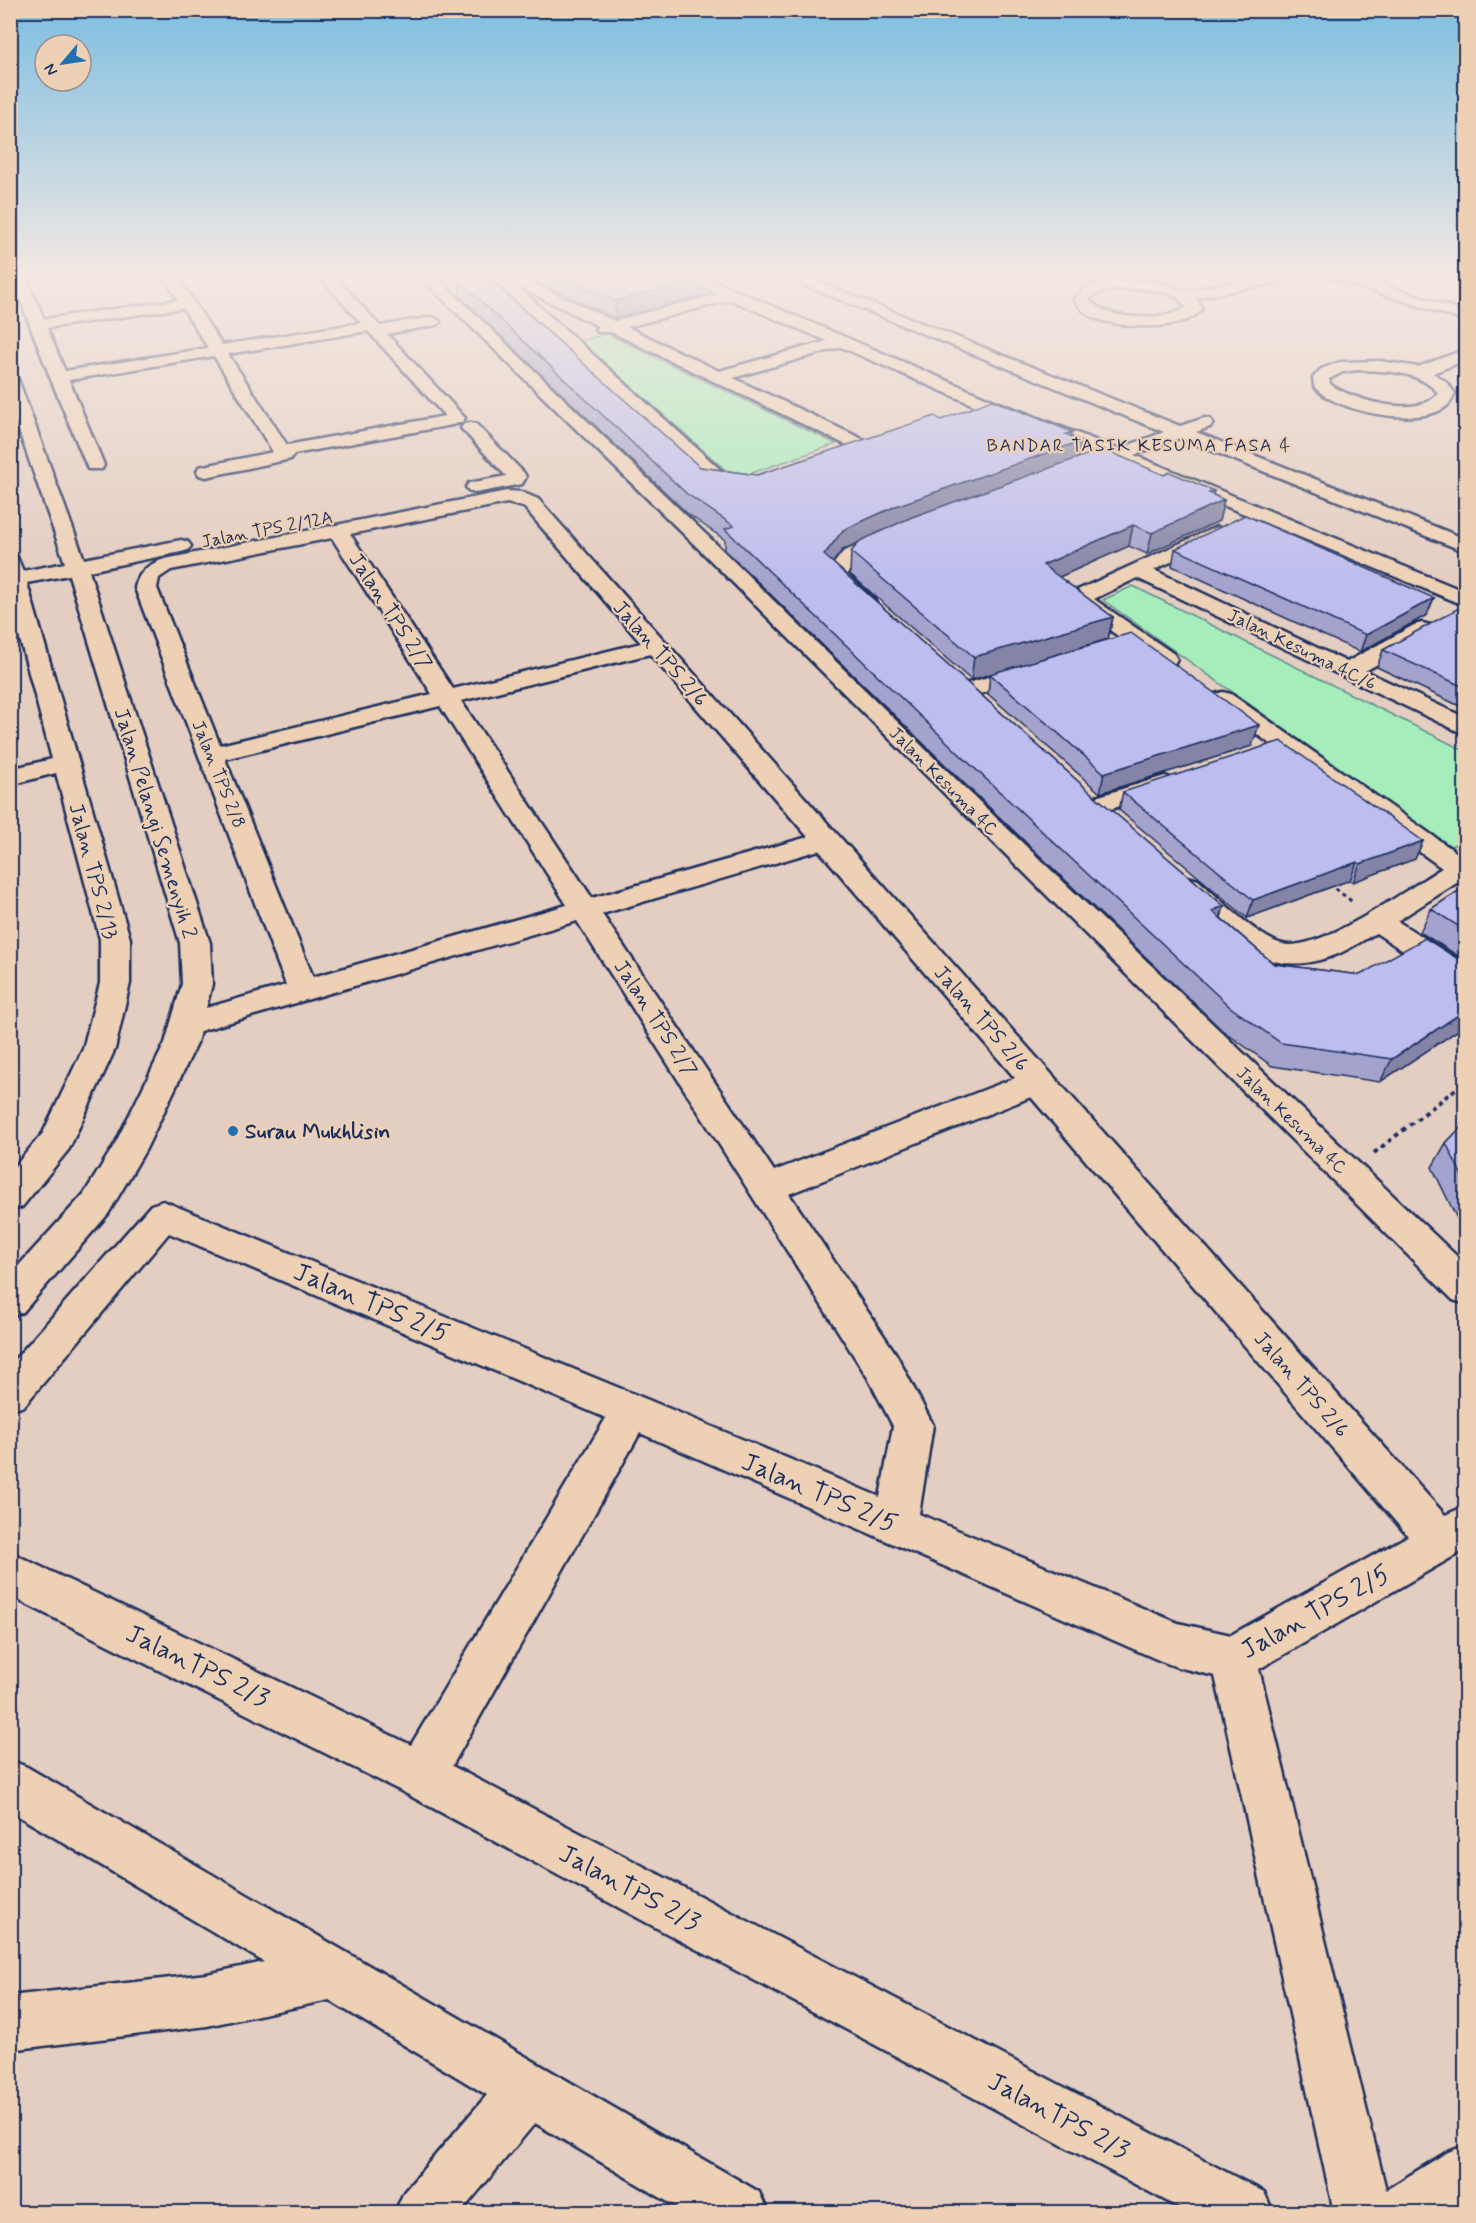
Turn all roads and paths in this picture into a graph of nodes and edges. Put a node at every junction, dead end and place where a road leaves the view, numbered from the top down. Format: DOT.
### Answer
graph roads {
  1 [pos="56,377"];
  2 [pos="234,377"];
  3 [pos="420,377"];
  4 [pos="531,377"];
  5 [pos="607,377"];
  6 [pos="718,377"];
  7 [pos="923,377"];
  8 [pos="1058,377"];
  9 [pos="1086,377"];
  10 [pos="1322,377"];
  11 [pos="1424,377"];
  12 [pos="36,380"];
  13 [pos="991,406"];
  14 [pos="1161,406"];
  15 [pos="962,416"];
  16 [pos="463,423"];
  17 [pos="1181,423"];
  18 [pos="1210,425"];
  19 [pos="888,441"];
  20 [pos="867,448"];
  21 [pos="282,451"];
  22 [pos="1118,455"];
  23 [pos="844,456"];
  24 [pos="95,465"];
  25 [pos="206,471"];
  26 [pos="1058,477"];
  27 [pos="767,482"];
  28 [pos="519,488"];
  29 [pos="1256,513"];
  30 [pos="913,528"];
  31 [pos="338,531"];
  32 [pos="1466,546"];
  33 [pos="77,567"];
  34 [pos="13,570"];
  35 [pos="1139,571"];
  36 [pos="1466,600"];
  37 [pos="1466,605"];
  38 [pos="880,614"];
  39 [pos="19,630"];
  40 [pos="655,646"];
  41 [pos="1053,666"];
  42 [pos="1348,671"];
  43 [pos="966,691"];
  44 [pos="447,697"];
  45 [pos="1466,728"];
  46 [pos="1287,745"];
  47 [pos="211,755"];
  48 [pos="1255,756"];
  49 [pos="65,763"];
  50 [pos="1190,776"];
  51 [pos="10,777"];
  52 [pos="1095,806"];
  53 [pos="826,840"];
  54 [pos="1463,866"];
  55 [pos="1174,874"];
  56 [pos="1321,877"];
  57 [pos="585,909"];
  58 [pos="1377,921"];
  59 [pos="1466,978"];
  60 [pos="303,990"];
  61 [pos="186,1024"];
  62 [pos="1466,1081"];
  63 [pos="1038,1082"];
  64 [pos="1348,1174"];
  65 [pos="767,1188"];
  66 [pos="10,1197"];
  67 [pos="1466,1288"];
  68 [pos="10,1301"];
  69 [pos="10,1394"];
  70 [pos="632,1411"];
  71 [pos="896,1524"];
  72 [pos="1453,1534"];
  73 [pos="10,1573"];
  74 [pos="1234,1658"];
  75 [pos="420,1775"];
  76 [pos="10,1784"];
  77 [pos="330,1974"];
  78 [pos="10,2023"];
  79 [pos="528,2089"];
  80 [pos="1466,2173"];
  81 [pos="424,2212"];
  82 [pos="739,2212"];
  83 [pos="1244,2212"];
  84 [pos="1363,2212"];
  85 [pos="1404,2212"];
  1 -- 12 [label="street"];
  2 -- 21 [label="street"];
  3 -- 16 [label="street, Jalan TPS 2/6"];
  4 -- 64 [label="street, Jalan Kesuma 4C"];
  5 -- 27 [label="street"];
  6 -- 20 [label="street"];
  7 -- 13 [label="street"];
  8 -- 17 [label="street"];
  9 -- 14 [label="street"];
  10 -- 11 [label="street"];
  12 -- 24 [label="street"];
  12 -- 33 [label="street, Jalan Pelangi Semenyih 2"];
  13 -- 15 [label="street"];
  13 -- 22 [label="street"];
  16 -- 21 [label="street"];
  16 -- 28 [label="street, Jalan TPS 2/6"];
  17 -- 18 [label="street"];
  17 -- 22 [label="street"];
  17 -- 32 [label="street"];
  19 -- 20 [label="street"];
  20 -- 23 [label="street"];
  21 -- 25 [label="street"];
  22 -- 26 [label="street"];
  22 -- 29 [label="street"];
  28 -- 31 [label="street"];
  28 -- 33 [label="street, Jalan TPS 2/12A"];
  28 -- 40 [label="street, Jalan TPS 2/6"];
  29 -- 35 [label="street"];
  29 -- 36 [label="street"];
  30 -- 38 [label="street"];
  31 -- 44 [label="street, Jalan TPS 2/7"];
  31 -- 47 [label="street, Jalan TPS 2/8"];
  33 -- 34 [label="street, Jalan TPS 2/12A"];
  33 -- 61 [label="street, Jalan Pelangi Semenyih 2"];
  34 -- 39 [label="street, Jalan TPS 2/13"];
  35 -- 42 [label="street, Jalan Kesuma 4C/6"];
  35 -- 46 [label="street"];
  37 -- 42 [label="street"];
  39 -- 49 [label="street, Jalan TPS 2/13"];
  40 -- 44 [label="street"];
  40 -- 53 [label="street, Jalan TPS 2/6"];
  41 -- 43 [label="street"];
  42 -- 45 [label="street, Jalan Kesuma 4C/6"];
  44 -- 47 [label="street"];
  44 -- 57 [label="street, Jalan TPS 2/7"];
  46 -- 48 [label="street"];
  46 -- 54 [label="street"];
  47 -- 60 [label="street, Jalan TPS 2/8"];
  49 -- 51 [label="street"];
  49 -- 66 [label="street, Jalan TPS 2/13"];
  50 -- 52 [label="street"];
  53 -- 57 [label="street"];
  53 -- 63 [label="street, Jalan TPS 2/6"];
  54 -- 58 [label="street"];
  55 -- 58 [label="street"];
  56 -- 58 [label="path"];
  57 -- 60 [label="street"];
  57 -- 65 [label="street, Jalan TPS 2/7"];
  58 -- 59 [label="street"];
  60 -- 61 [label="street"];
  61 -- 68 [label="street, Jalan Pelangi Semenyih 2"];
  62 -- 64 [label="path"];
  63 -- 65 [label="street"];
  63 -- 72 [label="street, Jalan TPS 2/6"];
  64 -- 67 [label="street, Jalan Kesuma 4C"];
  65 -- 71 [label="street, Jalan TPS 2/7"];
  69 -- 70 [label="street, Jalan TPS 2/5"];
  70 -- 71 [label="street, Jalan TPS 2/5"];
  70 -- 75 [label="street"];
  71 -- 74 [label="street, Jalan TPS 2/5"];
  72 -- 74 [label="street, Jalan TPS 2/5"];
  73 -- 75 [label="street, JalanTPS 2/3"];
  74 -- 84 [label="street"];
  75 -- 83 [label="street, JalanTPS 2/3"];
  76 -- 77 [label="street"];
  77 -- 78 [label="street"];
  77 -- 79 [label="street"];
  79 -- 81 [label="street"];
  79 -- 82 [label="street"];
  80 -- 85 [label="street"];
}
